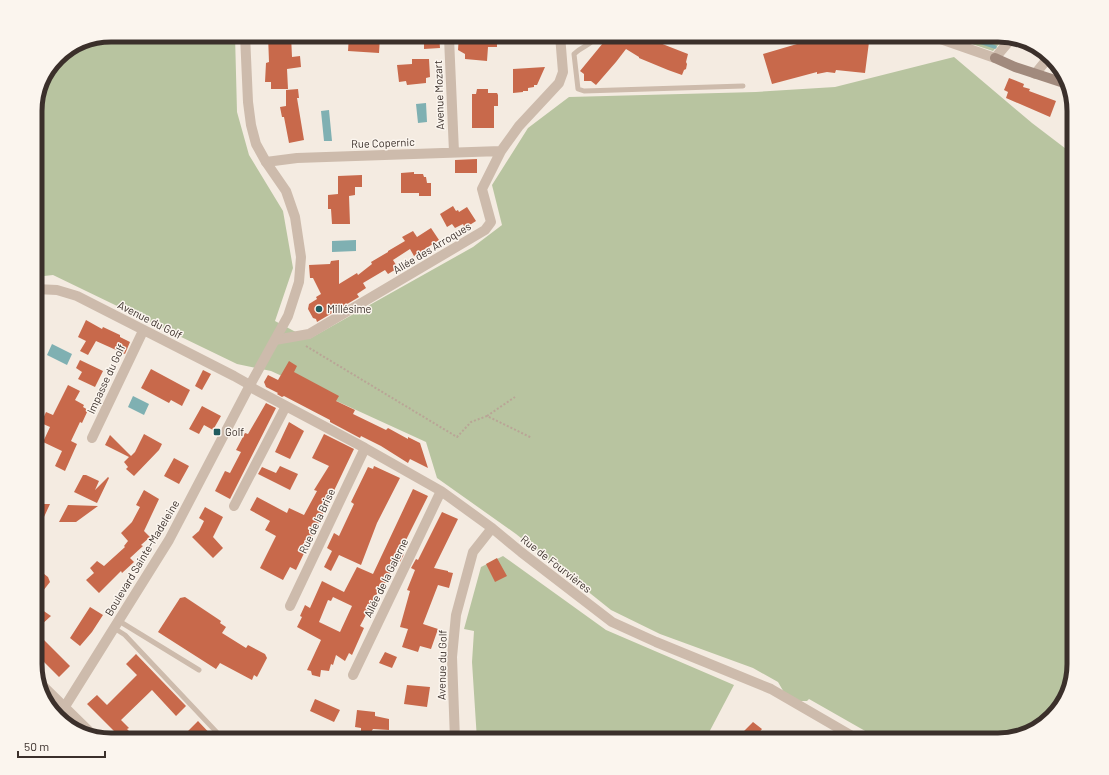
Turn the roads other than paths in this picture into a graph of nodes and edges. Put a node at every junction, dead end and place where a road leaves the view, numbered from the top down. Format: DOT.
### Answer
graph roads {
  1 [pos="245,42"];
  2 [pos="449,42"];
  3 [pos="561,42"];
  4 [pos="592,42"];
  5 [pos="949,42"];
  6 [pos="1008,43"];
  7 [pos="995,58"];
  8 [pos="1046,61"];
  9 [pos="1035,74"];
  10 [pos="1060,82"];
  11 [pos="743,86"];
  12 [pos="501,151"];
  13 [pos="454,152"];
  14 [pos="266,162"];
  15 [pos="42,289"];
  16 [pos="143,331"];
  17 [pos="275,340"];
  18 [pos="250,385"];
  19 [pos="286,406"];
  20 [pos="92,438"];
  21 [pos="365,448"];
  22 [pos="441,491"];
  23 [pos="234,506"];
  24 [pos="492,528"];
  25 [pos="290,606"];
  26 [pos="117,624"];
  27 [pos="199,670"];
  28 [pos="353,675"];
  29 [pos="47,690"];
  30 [pos="65,707"];
  31 [pos="61,712"];
  32 [pos="86,728"];
  33 [pos="217,733"];
  34 [pos="455,733"];
  35 [pos="847,733"];
  1 -- 14 [label="street, Boulevard Sainte-Madeleine"];
  2 -- 13 [label="street, Avenue Mozart"];
  3 -- 12 [label="street, Allée des Arroques"];
  4 -- 11 [label="lane"];
  5 -- 7 [label="street"];
  6 -- 7 [label="street"];
  7 -- 9 [label="main road"];
  8 -- 9 [label="street"];
  9 -- 10 [label="main road"];
  12 -- 13 [label="street, Rue Copernic"];
  12 -- 17 [label="street, Allée des Arroques"];
  13 -- 14 [label="street, Rue Copernic"];
  14 -- 17 [label="street, Boulevard Sainte-Madeleine"];
  15 -- 16 [label="street, Avenue du Golf"];
  16 -- 18 [label="street, Avenue du Golf"];
  16 -- 20 [label="street, Impasse du Golf"];
  17 -- 18 [label="street, Boulevard Sainte-Madeleine"];
  18 -- 19 [label="street, Rue de Fourvières"];
  18 -- 26 [label="street, Boulevard Sainte-Madeleine"];
  19 -- 21 [label="street, Rue de Fourvières"];
  19 -- 23 [label="street"];
  21 -- 22 [label="street, Rue de Fourvières"];
  21 -- 25 [label="street, Rue de la Brise"];
  22 -- 24 [label="street, Rue de Fourvières"];
  22 -- 28 [label="street, Allée de la Galerne"];
  24 -- 34 [label="street, Avenue du Golf"];
  24 -- 35 [label="street, Rue de Fourvières"];
  26 -- 27 [label="lane"];
  26 -- 30 [label="street, Boulevard Sainte-Madeleine"];
  26 -- 33 [label="lane"];
  29 -- 30 [label="street"];
  30 -- 31 [label="street, Boulevard Sainte-Madeleine"];
  30 -- 32 [label="street"];
}
